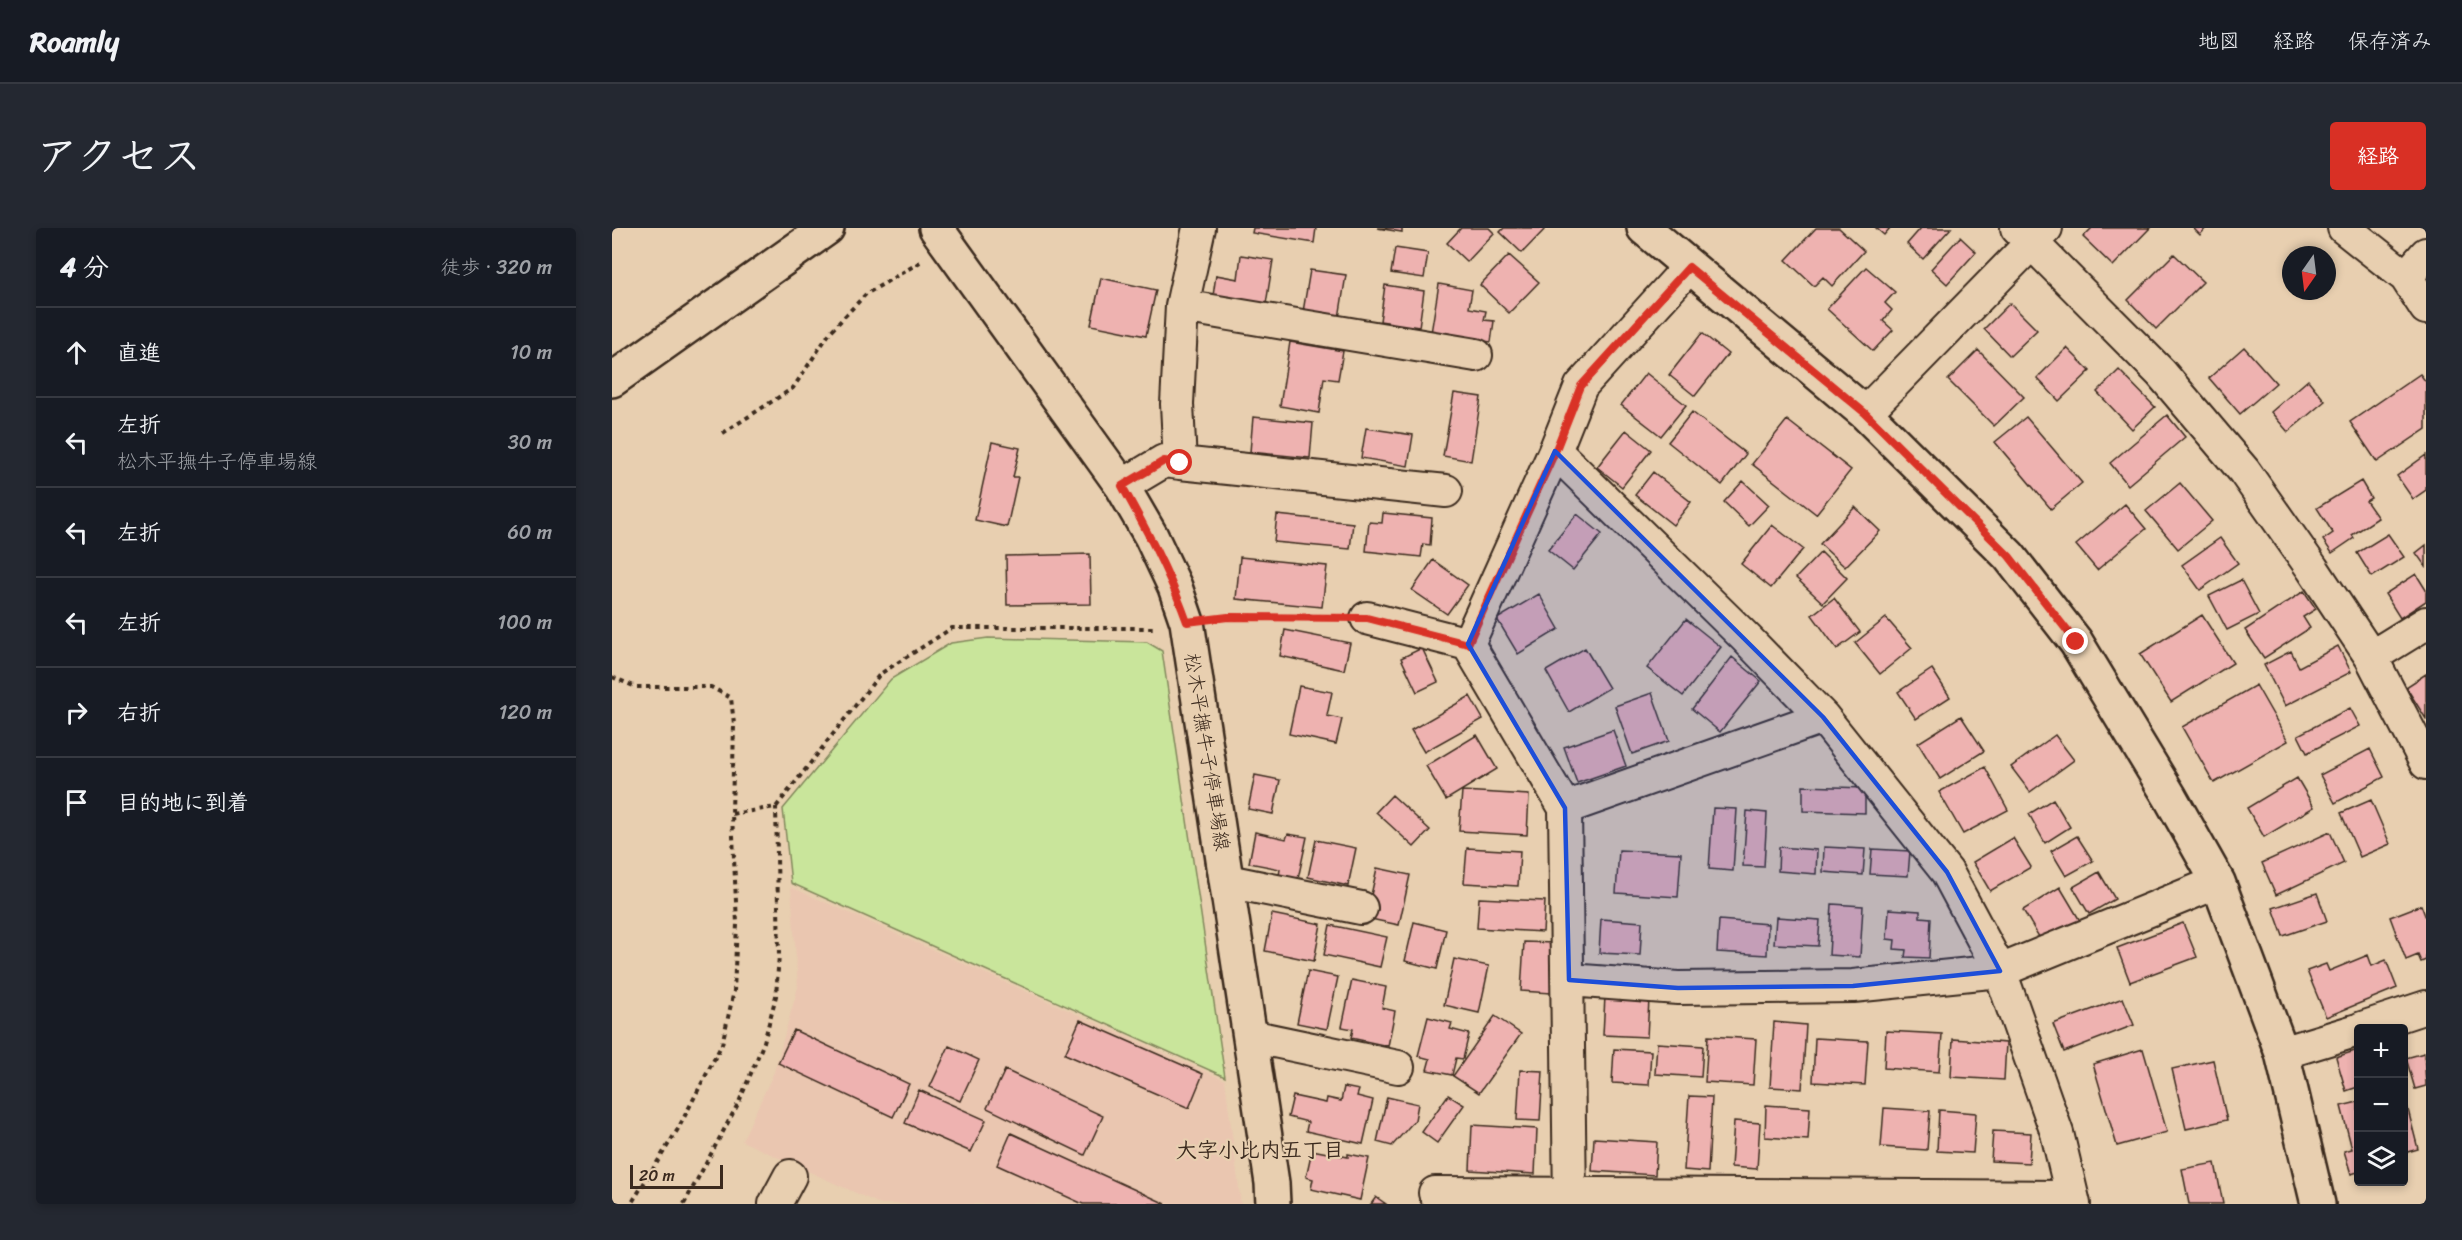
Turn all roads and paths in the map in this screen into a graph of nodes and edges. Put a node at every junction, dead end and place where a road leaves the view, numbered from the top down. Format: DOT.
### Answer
graph roads {
  1 [pos="827,228"];
  2 [pos="1199,228"];
  3 [pos="1644,228"];
  4 [pos="2344,228"];
  5 [pos="2032,233"];
  6 [pos="942,236"];
  7 [pos="2416,266"];
  8 [pos="1689,267"];
  9 [pos="1182,306"];
  10 [pos="2426,308"];
  11 [pos="1476,355"];
  12 [pos="612,380"];
  13 [pos="1865,413"];
  14 [pos="723,434"];
  15 [pos="1555,452"];
  16 [pos="1180,463"];
  17 [pos="1122,486"];
  18 [pos="1446,491"];
  19 [pos="1367,618"];
  20 [pos="1187,622"];
  21 [pos="2426,623"];
  22 [pos="1468,644"];
  23 [pos="2370,657"];
  24 [pos="612,677"];
  25 [pos="1823,717"];
  26 [pos="2426,764"];
  27 [pos="776,807"];
  28 [pos="1565,808"];
  29 [pos="732,814"];
  30 [pos="1227,881"];
  31 [pos="2218,882"];
  32 [pos="1361,908"];
  33 [pos="2000,971"];
  34 [pos="1569,980"];
  35 [pos="2426,1007"];
  36 [pos="2375,1024"];
  37 [pos="2354,1031"];
  38 [pos="1251,1036"];
  39 [pos="2282,1053"];
  40 [pos="1398,1067"];
  41 [pos="790,1176"];
  42 [pos="1435,1193"];
  43 [pos="1570,1199"];
  44 [pos="2073,1200"];
  45 [pos="631,1204"];
  46 [pos="684,1204"];
  47 [pos="775,1204"];
  48 [pos="1273,1204"];
  49 [pos="2318,1204"];
  1 -- 12 [label="street"];
  2 -- 9 [label="street"];
  3 -- 8 [label="street"];
  4 -- 7 [label="street"];
  5 -- 13 [label="street"];
  5 -- 23 [label="street"];
  6 -- 14 [label="path"];
  6 -- 17 [label="street, 松木平撫牛子停車場線"];
  7 -- 10 [label="street"];
  8 -- 13 [label="street"];
  8 -- 15 [label="street"];
  9 -- 11 [label="street"];
  9 -- 16 [label="street"];
  13 -- 31 [label="street"];
  15 -- 22 [label="street"];
  15 -- 25 [label="street"];
  16 -- 17 [label="street"];
  16 -- 18 [label="street"];
  17 -- 20 [label="street, 松木平撫牛子停車場線"];
  19 -- 20 [label="path"];
  19 -- 22 [label="street"];
  20 -- 27 [label="path"];
  20 -- 30 [label="street, 松木平撫牛子停車場線"];
  21 -- 23 [label="street"];
  22 -- 28 [label="street"];
  23 -- 26 [label="street"];
  24 -- 29 [label="path"];
  25 -- 28 [label="street"];
  25 -- 33 [label="street"];
  27 -- 29 [label="path"];
  27 -- 46 [label="path"];
  28 -- 34 [label="street"];
  29 -- 45 [label="path"];
  30 -- 32 [label="street"];
  30 -- 38 [label="street, 松木平撫牛子停車場線"];
  31 -- 33 [label="street"];
  31 -- 39 [label="street"];
  33 -- 34 [label="street"];
  33 -- 44 [label="street"];
  34 -- 43 [label="street"];
  35 -- 36 [label="street"];
  37 -- 39 [label="street"];
  38 -- 40 [label="street"];
  38 -- 48 [label="street, 松木平撫牛子停車場線"];
  39 -- 49 [label="street"];
  41 -- 47 [label="street"];
  42 -- 43 [label="street"];
  43 -- 44 [label="street"];
}
